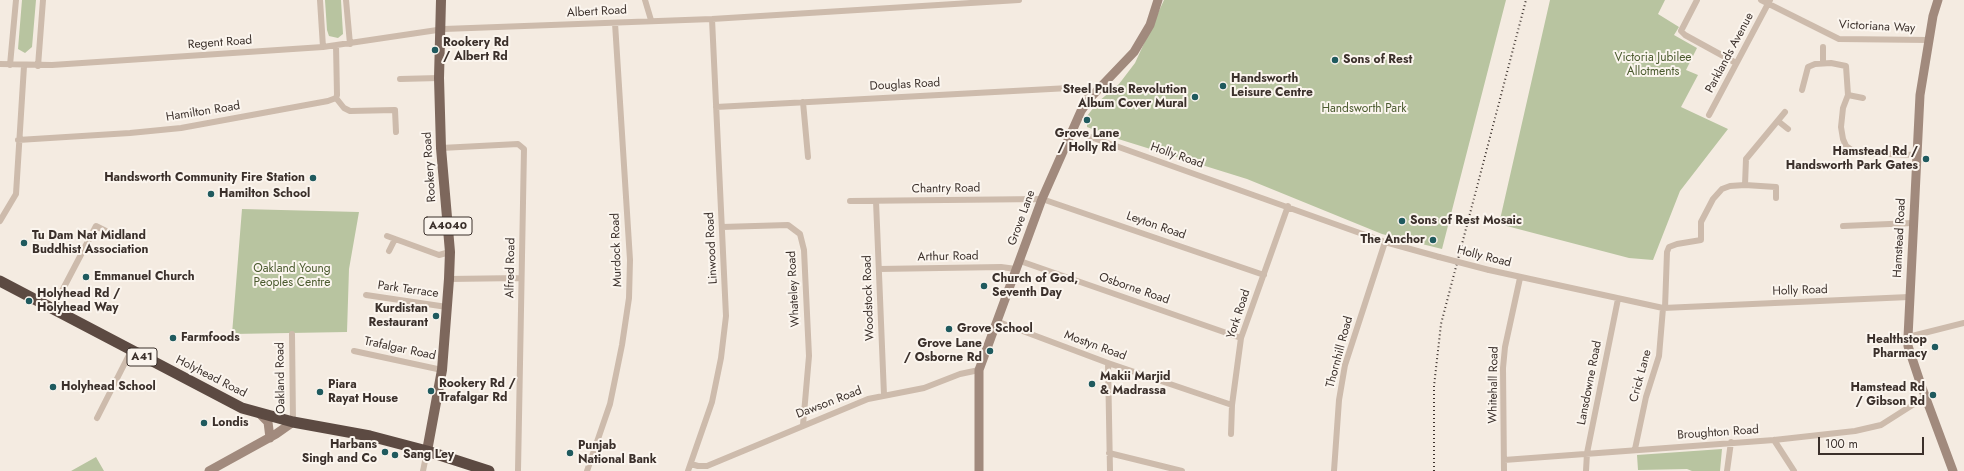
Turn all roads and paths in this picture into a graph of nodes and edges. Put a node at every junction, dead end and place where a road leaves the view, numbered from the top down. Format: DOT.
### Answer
graph roads {
  1 [pos="16,0"];
  2 [pos="43,0"];
  3 [pos="320,0"];
  4 [pos="346,0"];
  5 [pos="441,0"];
  6 [pos="645,0"];
  7 [pos="1020,0"];
  8 [pos="1158,0"];
  9 [pos="1697,0"];
  10 [pos="1761,0"];
  11 [pos="1938,0"];
  12 [pos="1769,2"];
  13 [pos="912,3"];
  14 [pos="712,19"];
  15 [pos="651,20"];
  16 [pos="615,23"];
  17 [pos="440,30"];
  18 [pos="1928,40"];
  19 [pos="350,44"];
  20 [pos="336,45"];
  21 [pos="323,47"];
  22 [pos="1823,47"];
  23 [pos="1736,63"];
  24 [pos="1823,63"];
  25 [pos="0,64"];
  26 [pos="10,65"];
  27 [pos="24,66"];
  28 [pos="38,66"];
  29 [pos="439,78"];
  30 [pos="400,79"];
  31 [pos="1802,90"];
  32 [pos="1848,95"];
  33 [pos="1091,97"];
  34 [pos="336,98"];
  35 [pos="1863,98"];
  36 [pos="803,102"];
  37 [pos="716,107"];
  38 [pos="1785,112"];
  39 [pos="1709,116"];
  40 [pos="1778,121"];
  41 [pos="1788,129"];
  42 [pos="1071,130"];
  43 [pos="396,132"];
  44 [pos="18,140"];
  45 [pos="442,148"];
  46 [pos="1916,155"];
  47 [pos="808,156"];
  48 [pos="1744,184"];
  49 [pos="1776,198"];
  50 [pos="1042,199"];
  51 [pos="850,201"];
  52 [pos="876,201"];
  53 [pos="1288,206"];
  54 [pos="0,221"];
  55 [pos="1913,223"];
  56 [pos="1842,226"];
  57 [pos="722,227"];
  58 [pos="114,235"];
  59 [pos="388,236"];
  60 [pos="395,239"];
  61 [pos="1385,242"];
  62 [pos="389,251"];
  63 [pos="450,252"];
  64 [pos="1018,265"];
  65 [pos="879,269"];
  66 [pos="1264,274"];
  67 [pos="449,278"];
  68 [pos="521,278"];
  69 [pos="1520,278"];
  70 [pos="0,282"];
  71 [pos="366,295"];
  72 [pos="1909,297"];
  73 [pos="1618,299"];
  74 [pos="447,307"];
  75 [pos="1664,308"];
  76 [pos="52,310"];
  77 [pos="996,321"];
  78 [pos="1964,323"];
  79 [pos="292,334"];
  80 [pos="1908,337"];
  81 [pos="1241,338"];
  82 [pos="131,351"];
  83 [pos="354,351"];
  84 [pos="1108,363"];
  85 [pos="442,370"];
  86 [pos="979,370"];
  87 [pos="884,395"];
  88 [pos="1925,397"];
  89 [pos="1232,405"];
  90 [pos="259,413"];
  91 [pos="97,418"];
  92 [pos="293,422"];
  93 [pos="803,425"];
  94 [pos="1231,434"];
  95 [pos="270,438"];
  96 [pos="1774,440"];
  97 [pos="1731,442"];
  98 [pos="1635,449"];
  99 [pos="427,451"];
  100 [pos="1109,453"];
  101 [pos="1587,454"];
  102 [pos="1504,460"];
  103 [pos="691,464"];
  104 [pos="209,471"];
  105 [pos="423,471"];
  106 [pos="489,471"];
  107 [pos="518,471"];
  108 [pos="587,471"];
  109 [pos="688,471"];
  110 [pos="979,471"];
  111 [pos="1110,471"];
  112 [pos="1182,471"];
  113 [pos="1334,471"];
  114 [pos="1504,471"];
  115 [pos="1586,471"];
  116 [pos="1727,471"];
  117 [pos="1794,471"];
  118 [pos="1953,471"];
  1 -- 26 [label="street"];
  2 -- 28 [label="street"];
  3 -- 21 [label="street"];
  4 -- 19 [label="street"];
  5 -- 17 [label="main road, Rookery Road / A4040"];
  6 -- 15 [label="street"];
  7 -- 13 [label="street, Albert Road"];
  8 -- 33 [label="main road, Grove Lane"];
  9 -- 23 [label="street"];
  10 -- 12 [label="street, Victoriana Way"];
  11 -- 18 [label="main road, Hamstead Road"];
  12 -- 18 [label="street, Victoriana Way"];
  12 -- 23 [label="street, Parklands Avenue"];
  13 -- 14 [label="street, Albert Road"];
  14 -- 15 [label="street, Albert Road"];
  14 -- 37 [label="street, Linwood Road"];
  15 -- 16 [label="street, Albert Road"];
  16 -- 17 [label="street, Albert Road"];
  16 -- 108 [label="street, Murdock Road"];
  17 -- 19 [label="street, Regent Road"];
  17 -- 29 [label="main road, Rookery Road / A4040"];
  18 -- 46 [label="main road, Hamstead Road"];
  19 -- 20 [label="street, Regent Road"];
  20 -- 21 [label="street, Regent Road"];
  20 -- 34 [label="street"];
  21 -- 28 [label="street, Regent Road"];
  22 -- 24 [label="street"];
  23 -- 39 [label="street, Parklands Avenue"];
  24 -- 31 [label="street"];
  24 -- 32 [label="street"];
  25 -- 26 [label="street, Regent Road"];
  26 -- 27 [label="street, Regent Road"];
  27 -- 28 [label="street, Regent Road"];
  27 -- 44 [label="street"];
  29 -- 30 [label="street"];
  29 -- 45 [label="main road, Rookery Road / A4040"];
  32 -- 35 [label="street"];
  32 -- 46 [label="street"];
  33 -- 36 [label="street, Douglas Road"];
  33 -- 42 [label="main road, Grove Lane"];
  34 -- 43 [label="street"];
  34 -- 44 [label="street, Hamilton Road"];
  36 -- 37 [label="street, Douglas Road"];
  36 -- 47 [label="street"];
  37 -- 57 [label="street, Linwood Road"];
  38 -- 40 [label="street"];
  40 -- 41 [label="street"];
  40 -- 48 [label="street"];
  42 -- 50 [label="main road, Grove Lane"];
  42 -- 53 [label="street, Holly Road"];
  44 -- 54 [label="street"];
  45 -- 63 [label="main road, Rookery Road / A4040"];
  45 -- 68 [label="street, Alfred Road"];
  46 -- 55 [label="main road, Hamstead Road"];
  48 -- 49 [label="street"];
  48 -- 75 [label="street, Crick Lane"];
  50 -- 52 [label="street, Chantry Road"];
  50 -- 64 [label="main road, Grove Lane"];
  50 -- 66 [label="street, Leyton Road"];
  51 -- 52 [label="street, Chantry Road"];
  52 -- 65 [label="street, Woodstock Road"];
  53 -- 61 [label="street, Holly Road"];
  53 -- 66 [label="street, York Road"];
  55 -- 56 [label="street"];
  55 -- 72 [label="main road, Hamstead Road"];
  57 -- 93 [label="street, Whateley Road"];
  57 -- 103 [label="street, Linwood Road"];
  58 -- 76 [label="street"];
  59 -- 60 [label="street"];
  60 -- 62 [label="street"];
  60 -- 63 [label="street"];
  61 -- 69 [label="street, Holly Road, bridge"];
  61 -- 113 [label="street, Thornhill Road"];
  63 -- 67 [label="main road, Rookery Road / A4040"];
  64 -- 65 [label="street, Arthur Road"];
  64 -- 77 [label="main road, Grove Lane"];
  64 -- 81 [label="street, Osborne Road"];
  65 -- 87 [label="street, Woodstock Road"];
  66 -- 81 [label="street, York Road"];
  67 -- 68 [label="street"];
  67 -- 74 [label="main road, Rookery Road / A4040"];
  68 -- 107 [label="street, Alfred Road"];
  69 -- 73 [label="street, Holly Road"];
  69 -- 102 [label="street, Whitehall Road"];
  70 -- 76 [label="highway, Holyhead Road / A41"];
  71 -- 74 [label="street, Park Terrace"];
  72 -- 75 [label="street, Holly Road"];
  72 -- 80 [label="main road, Hamstead Road"];
  73 -- 75 [label="street, Holly Road"];
  73 -- 101 [label="street, Lansdowne Road"];
  74 -- 85 [label="main road, Rookery Road / A4040"];
  75 -- 98 [label="street, Crick Lane"];
  76 -- 82 [label="highway, Holyhead Road / A41"];
  77 -- 84 [label="street, Mostyn Road"];
  77 -- 86 [label="main road, Grove Lane"];
  78 -- 80 [label="street"];
  79 -- 92 [label="street, Oakland Road"];
  80 -- 88 [label="main road, Hamstead Road"];
  81 -- 89 [label="street, York Road"];
  82 -- 90 [label="highway, Holyhead Road / A41"];
  82 -- 91 [label="street"];
  83 -- 85 [label="street, Trafalgar Road"];
  84 -- 89 [label="street, Mostyn Road"];
  84 -- 100 [label="street"];
  85 -- 99 [label="main road, Rookery Road / A4040"];
  86 -- 87 [label="street, Dawson Road"];
  86 -- 110 [label="main road, Grove Lane"];
  87 -- 93 [label="street, Dawson Road"];
  88 -- 96 [label="street, Broughton Road"];
  88 -- 118 [label="main road, Hamstead Road"];
  89 -- 94 [label="street, York Road"];
  90 -- 92 [label="highway, Holyhead Road / A41"];
  90 -- 95 [label="main road"];
  92 -- 95 [label="main road"];
  92 -- 99 [label="highway, Holyhead Road / A41"];
  93 -- 103 [label="street, Dawson Road"];
  95 -- 104 [label="main road"];
  96 -- 97 [label="street, Broughton Road"];
  96 -- 117 [label="street"];
  97 -- 98 [label="street, Broughton Road"];
  97 -- 116 [label="street"];
  98 -- 101 [label="street, Broughton Road"];
  99 -- 105 [label="street"];
  99 -- 106 [label="highway, A41"];
  100 -- 111 [label="street"];
  100 -- 112 [label="street"];
  101 -- 102 [label="street, Broughton Road"];
  101 -- 115 [label="street, Lansdowne Road"];
  102 -- 114 [label="street, Whitehall Road"];
  103 -- 109 [label="street, Linwood Road"];
}
